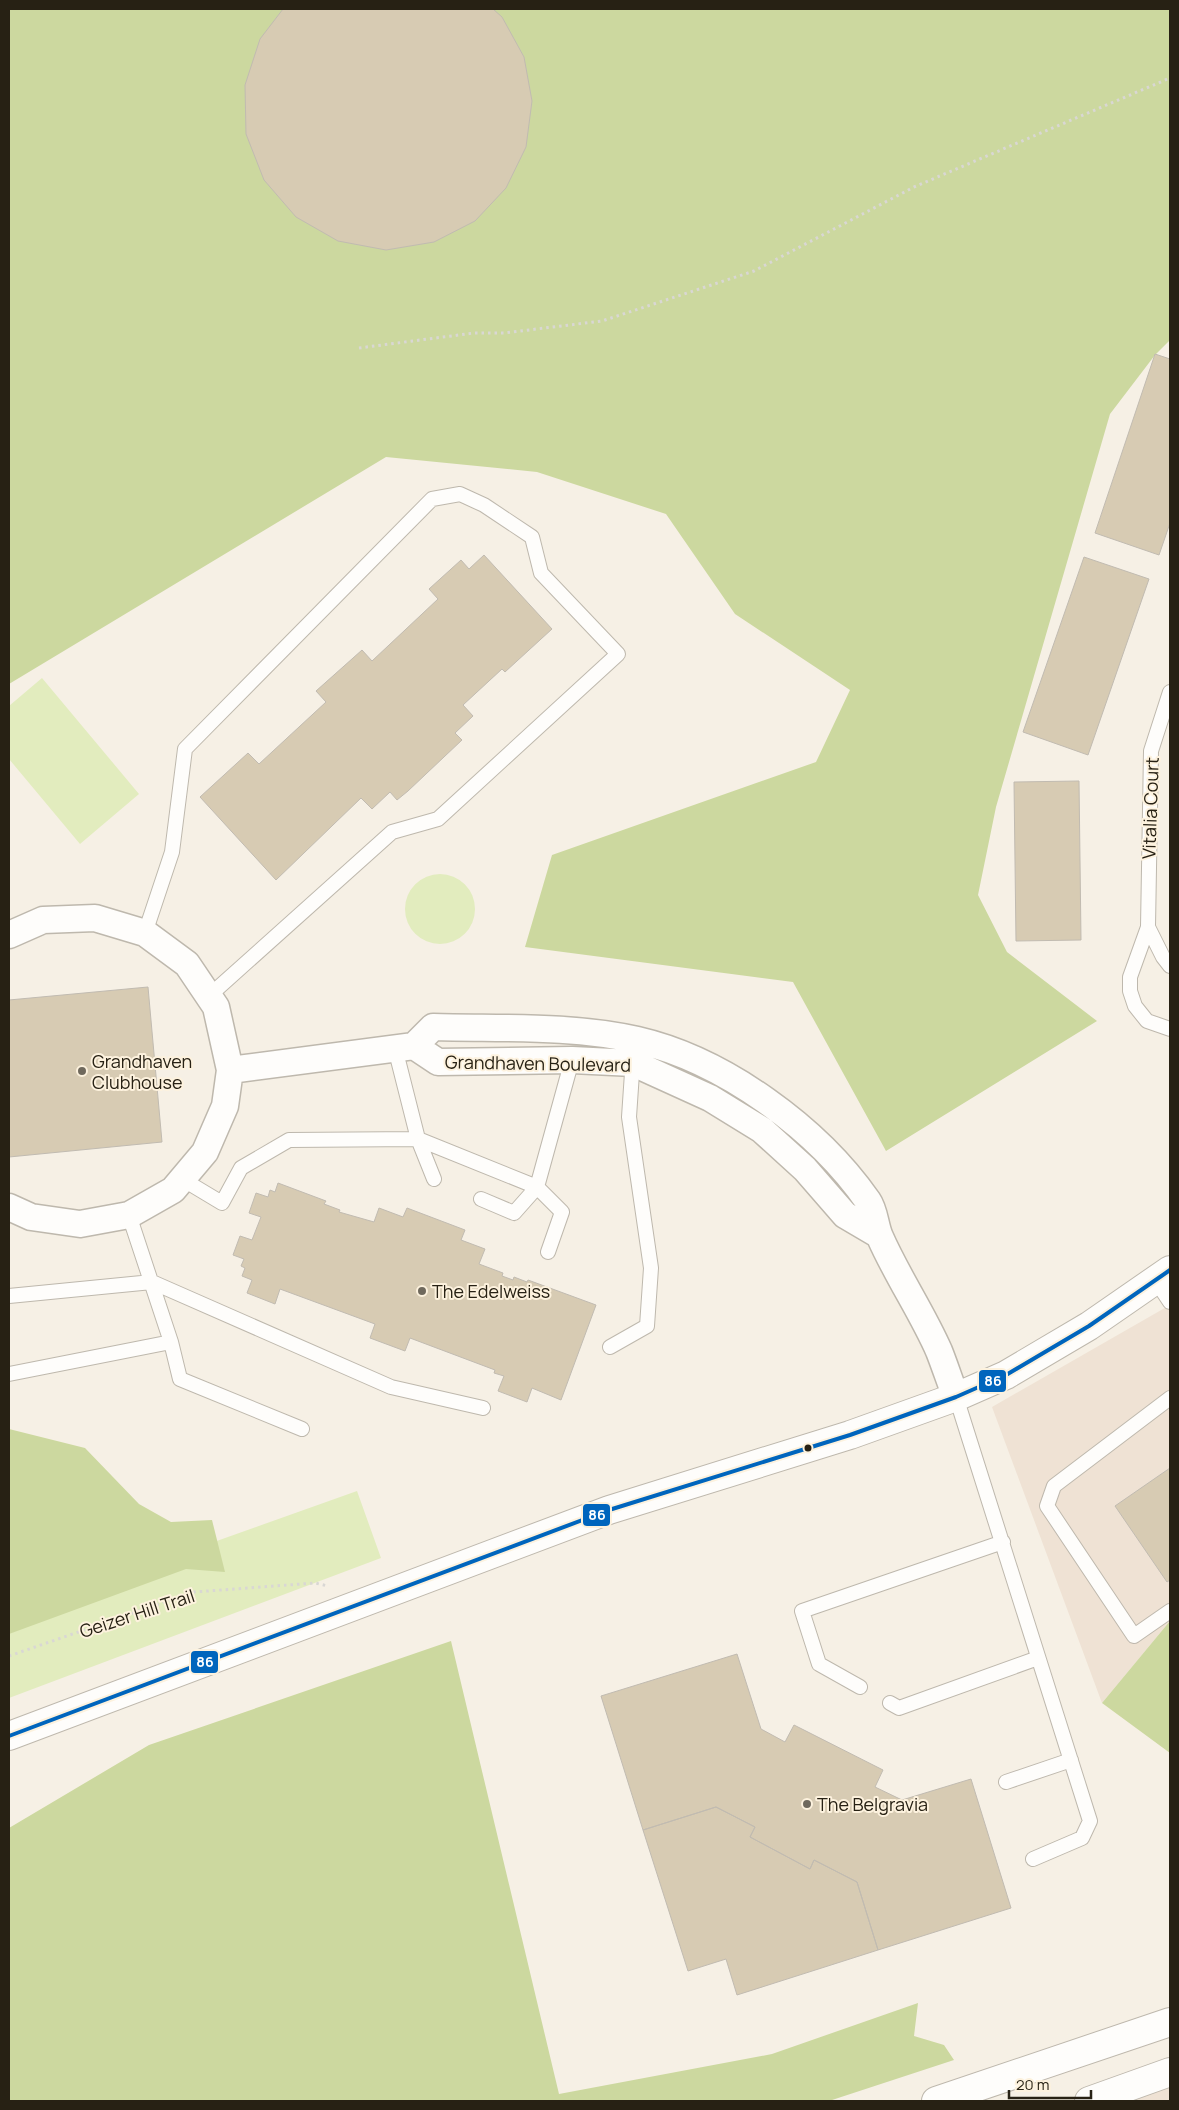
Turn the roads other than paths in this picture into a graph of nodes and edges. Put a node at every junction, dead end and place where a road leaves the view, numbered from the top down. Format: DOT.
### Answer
graph roads {
  1 [pos="1170,692"];
  2 [pos="1148,927"];
  3 [pos="145,933"];
  4 [pos="9,934"];
  5 [pos="1170,966"];
  6 [pos="209,996"];
  7 [pos="1170,1029"];
  8 [pos="404,1047"];
  9 [pos="634,1051"];
  10 [pos="572,1060"];
  11 [pos="230,1070"];
  12 [pos="418,1139"];
  13 [pos="182,1179"];
  14 [pos="434,1179"];
  15 [pos="537,1187"];
  16 [pos="481,1199"];
  17 [pos="9,1207"];
  18 [pos="129,1215"];
  19 [pos="548,1252"];
  20 [pos="152,1282"];
  21 [pos="1166,1284"];
  22 [pos="9,1296"];
  23 [pos="171,1342"];
  24 [pos="610,1347"];
  25 [pos="9,1374"];
  26 [pos="956,1397"];
  27 [pos="1170,1398"];
  28 [pos="483,1408"];
  29 [pos="302,1428"];
  30 [pos="1003,1542"];
  31 [pos="1170,1611"];
  32 [pos="1038,1658"];
  33 [pos="860,1687"];
  34 [pos="890,1703"];
  35 [pos="9,1736"];
  36 [pos="1071,1760"];
  37 [pos="1006,1782"];
  38 [pos="1033,1859"];
  39 [pos="1170,2022"];
  40 [pos="1170,2072"];
  41 [pos="936,2101"];
  42 [pos="1089,2101"];
  1 -- 2 [label="lane, Vitalia Court"];
  2 -- 5 [label="lane, Vitalia Court"];
  2 -- 7 [label="lane, Vitalia Court"];
  3 -- 4 [label="street"];
  3 -- 6 [label="street"];
  3 -- 6 [label="lane"];
  6 -- 11 [label="street"];
  8 -- 9 [label="street, Grandhaven Boulevard"];
  8 -- 10 [label="street, Grandhaven Boulevard"];
  8 -- 11 [label="street"];
  8 -- 12 [label="lane"];
  9 -- 10 [label="street, Grandhaven Boulevard"];
  9 -- 24 [label="lane"];
  9 -- 26 [label="street, Grandhaven Boulevard"];
  10 -- 15 [label="lane"];
  11 -- 13 [label="street"];
  12 -- 13 [label="lane"];
  12 -- 14 [label="lane"];
  12 -- 15 [label="lane"];
  13 -- 18 [label="street"];
  15 -- 16 [label="lane"];
  15 -- 19 [label="lane"];
  17 -- 18 [label="street"];
  18 -- 20 [label="lane"];
  20 -- 22 [label="lane"];
  20 -- 23 [label="lane"];
  20 -- 28 [label="lane"];
  21 -- 26 [label="main road"];
  23 -- 25 [label="lane"];
  23 -- 29 [label="lane"];
  26 -- 30 [label="lane"];
  26 -- 35 [label="main road"];
  27 -- 31 [label="lane"];
  30 -- 32 [label="lane"];
  30 -- 33 [label="lane"];
  32 -- 34 [label="lane"];
  32 -- 36 [label="lane"];
  36 -- 37 [label="lane"];
  36 -- 38 [label="lane"];
  39 -- 41 [label="main road"];
  40 -- 42 [label="main road"];
}
